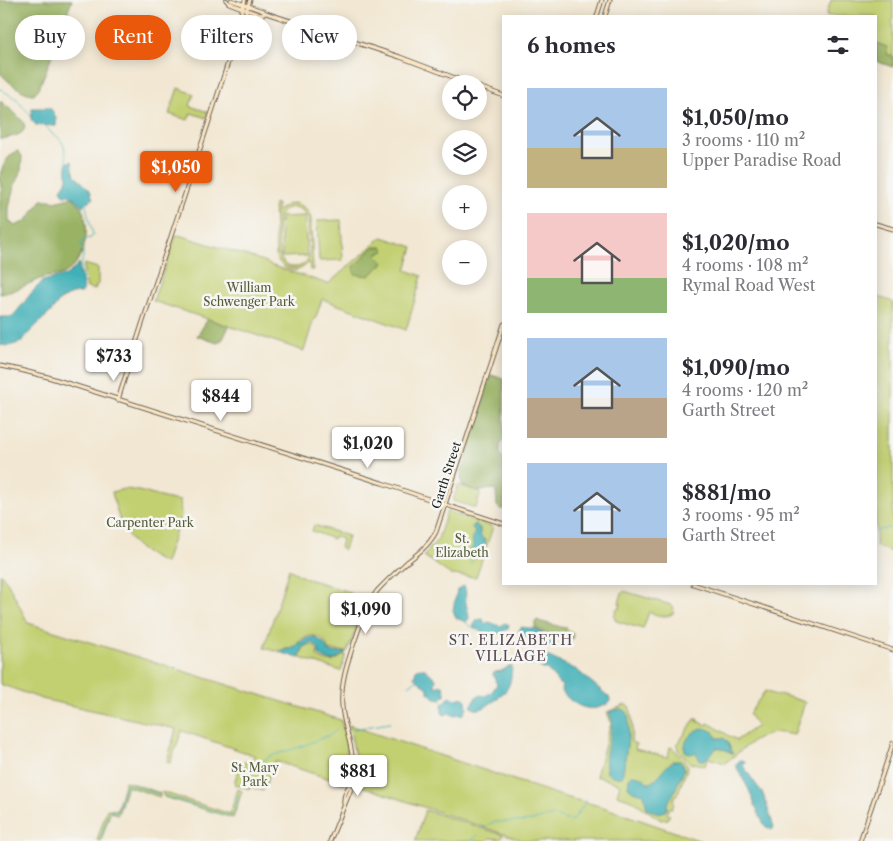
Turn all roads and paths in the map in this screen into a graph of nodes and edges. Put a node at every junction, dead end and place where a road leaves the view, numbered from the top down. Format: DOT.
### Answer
graph roads {
  1 [pos="226,0"];
  2 [pos="231,0"];
  3 [pos="245,0"];
  4 [pos="250,0"];
  5 [pos="602,0"];
  6 [pos="610,0"];
  7 [pos="243,6"];
  8 [pos="248,8"];
  9 [pos="241,15"];
  10 [pos="245,15"];
  11 [pos="597,15"];
  12 [pos="605,15"];
  13 [pos="229,60"];
  14 [pos="447,75"];
  15 [pos="487,90"];
  16 [pos="502,95"];
  17 [pos="877,224"];
  18 [pos="893,229"];
  19 [pos="502,330"];
  20 [pos="0,366"];
  21 [pos="118,400"];
  22 [pos="445,505"];
  23 [pos="502,523"];
  24 [pos="696,585"];
  25 [pos="893,650"];
  26 [pos="893,743"];
  27 [pos="330,841"];
  28 [pos="860,841"];
  1 -- 7 [label="main road"];
  2 -- 7 [label="main road"];
  3 -- 7 [label="main road"];
  4 -- 8 [label="main road"];
  5 -- 11 [label="main road"];
  6 -- 12 [label="main road"];
  7 -- 8 [label="main road"];
  7 -- 9 [label="main road"];
  8 -- 10 [label="main road"];
  8 -- 14 [label="main road"];
  13 -- 21 [label="main road"];
  15 -- 16 [label="main road"];
  17 -- 18 [label="main road"];
  19 -- 22 [label="main road, Garth Street"];
  20 -- 21 [label="main road"];
  21 -- 22 [label="main road"];
  22 -- 23 [label="main road"];
  22 -- 27 [label="main road, Garth Street"];
  24 -- 25 [label="main road"];
  26 -- 28 [label="main road"];
}
